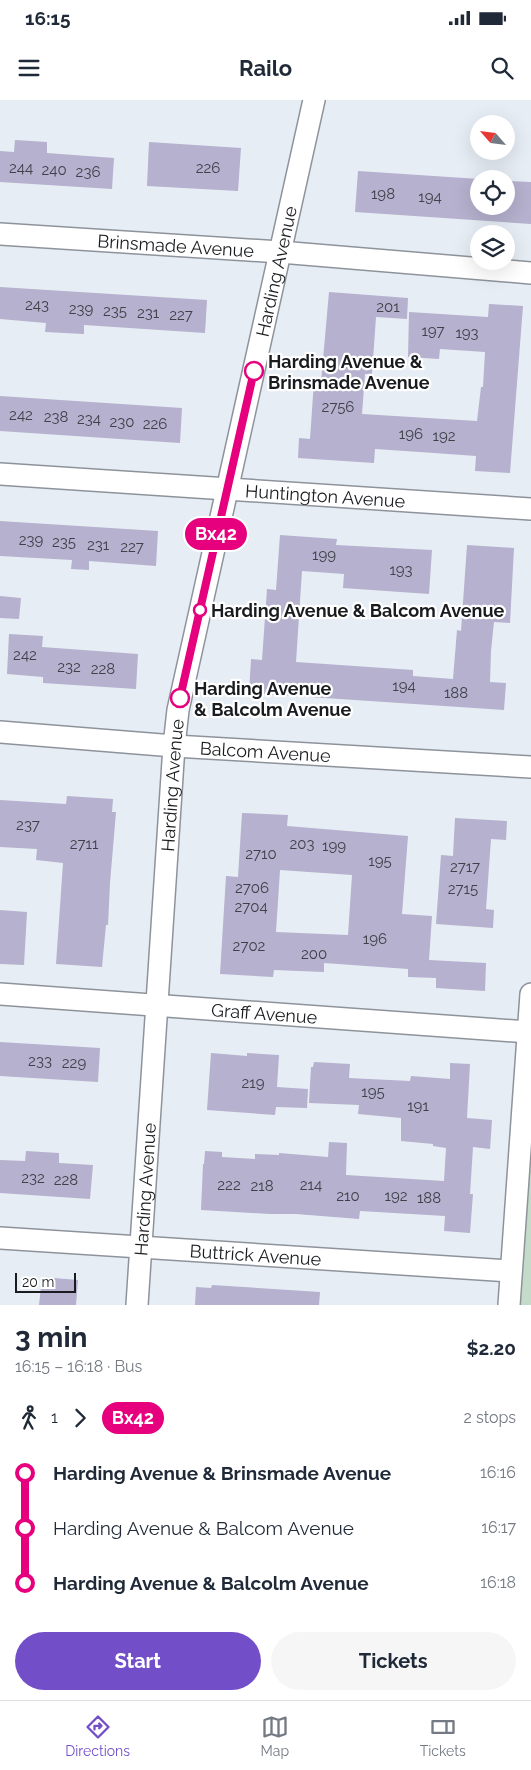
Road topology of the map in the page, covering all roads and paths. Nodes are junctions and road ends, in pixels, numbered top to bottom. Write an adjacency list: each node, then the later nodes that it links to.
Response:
1 (314, 100): 3 (street, Harding Avenue)
2 (0, 234): 3 (street, Brinsmade Avenue)
3 (280, 252): 4 (street, Brinsmade Avenue); 6 (street, Harding Avenue)
4 (531, 273)
5 (0, 474): 6 (street, Huntington Avenue)
6 (226, 489): 7 (street, Huntington Avenue); 9 (street, Harding Avenue)
7 (531, 509)
8 (0, 732): 9 (street, Balcom Avenue)
9 (174, 746): 10 (street, Balcom Avenue); 13 (street, Harding Avenue)
10 (531, 767)
11 (0, 994): 13 (street, Graff Avenue)
12 (531, 994): 14 (street)
13 (156, 1006): 14 (street, Graff Avenue); 16 (street, Harding Avenue)
14 (528, 1032): 17 (street)
15 (0, 1238): 16 (street, Buttrick Avenue)
16 (141, 1247): 17 (street, Buttrick Avenue); 18 (street, Harding Avenue)
17 (511, 1271): 19 (street)
18 (137, 1305)
19 (509, 1305)

